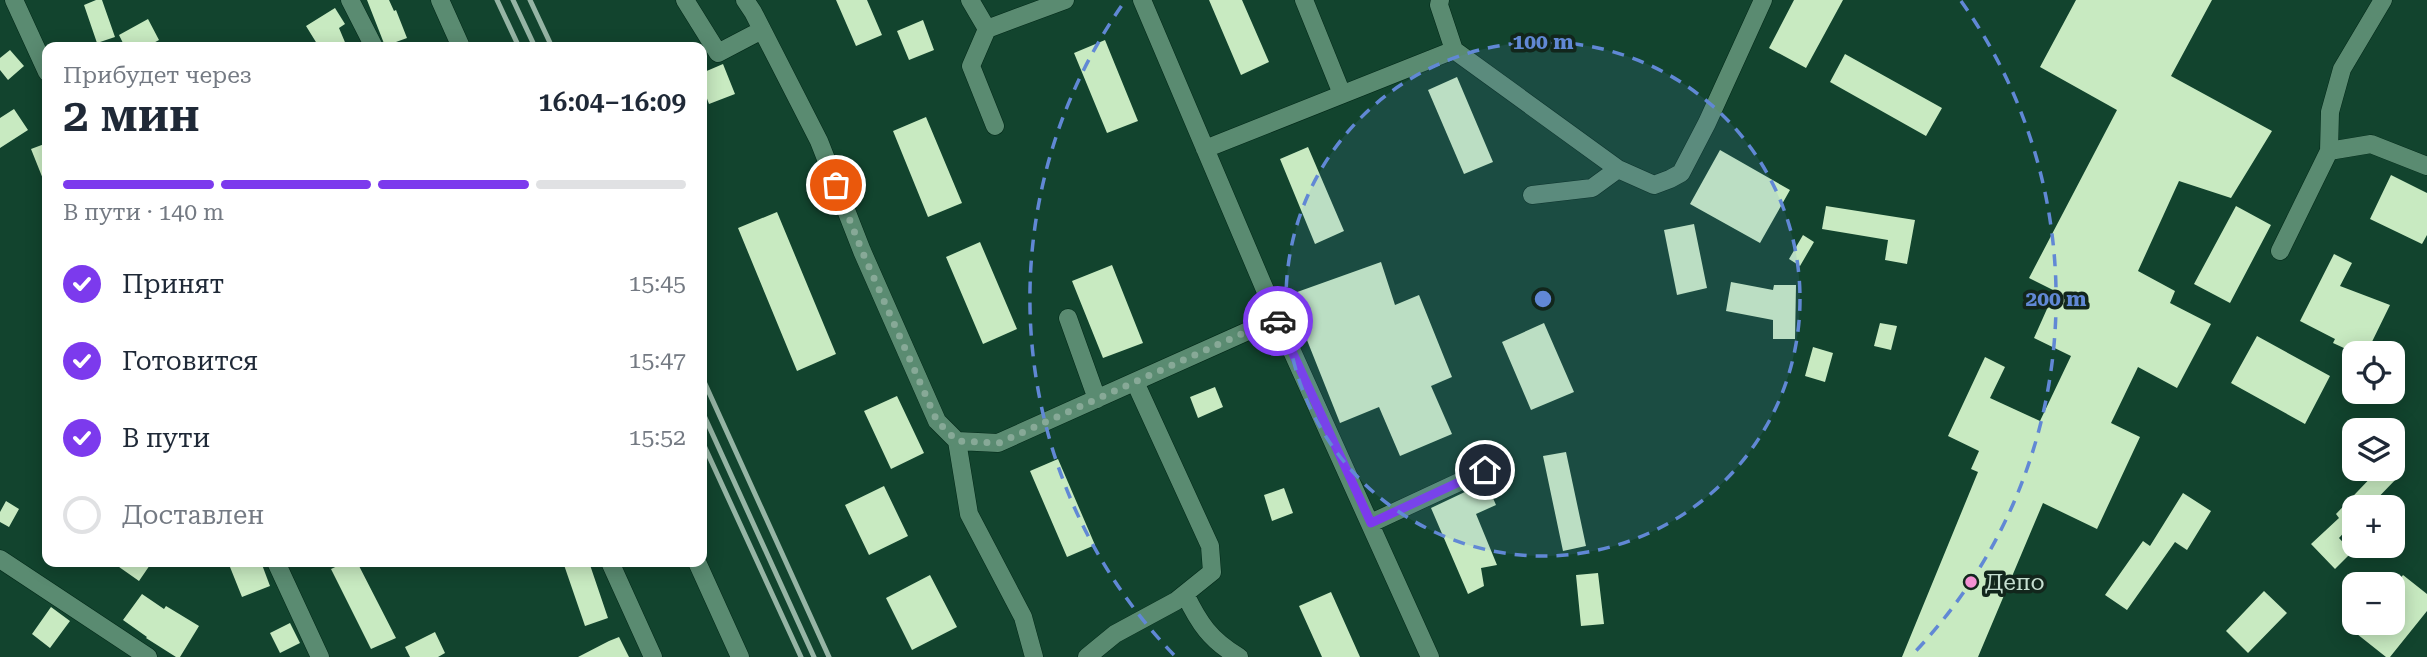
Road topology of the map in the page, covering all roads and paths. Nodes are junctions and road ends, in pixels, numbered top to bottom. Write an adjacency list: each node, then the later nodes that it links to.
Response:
1 (14, 0): 18 (street)
2 (350, 0): 15 (street)
3 (440, 0): 16 (street)
4 (685, 0): 14 (street)
5 (745, 0): 14 (street)
6 (970, 0): 13 (street)
7 (1065, 0): 13 (street)
8 (1142, 0): 21 (street)
9 (1304, 0): 19 (street)
10 (1440, 0): 17 (street)
11 (1763, 0): 24 (street)
12 (2383, 0): 22 (street)
13 (986, 29): 20 (street)
14 (762, 30): 31 (street)
15 (371, 42)
16 (459, 42)
17 (1454, 50): 19 (street); 24 (street)
18 (42, 61)
19 (1342, 94): 21 (street)
20 (995, 126)
21 (1205, 149): 28 (street)
22 (2329, 151): 23 (street); 26 (street)
23 (2427, 166)
24 (1619, 169): 25 (street)
25 (1532, 195)
26 (2280, 251)
27 (1068, 318): 30 (street)
28 (1277, 318): 29 (street); 33 (street)
29 (1135, 382): 30 (street); 38 (street)
30 (1097, 399): 31 (street)
31 (957, 441): 43 (street)
32 (1485, 470): 33 (street)
33 (1371, 523): 46 (street)
34 (0, 559): 39 (street)
35 (278, 567): 40 (street)
36 (612, 567): 41 (street)
37 (699, 567): 42 (street)
38 (1185, 594): 44 (street); 45 (street)
39 (148, 657)
40 (320, 657)
41 (653, 657)
42 (740, 657)
43 (1034, 657)
44 (1087, 657)
45 (1239, 657)
46 (1430, 657)

